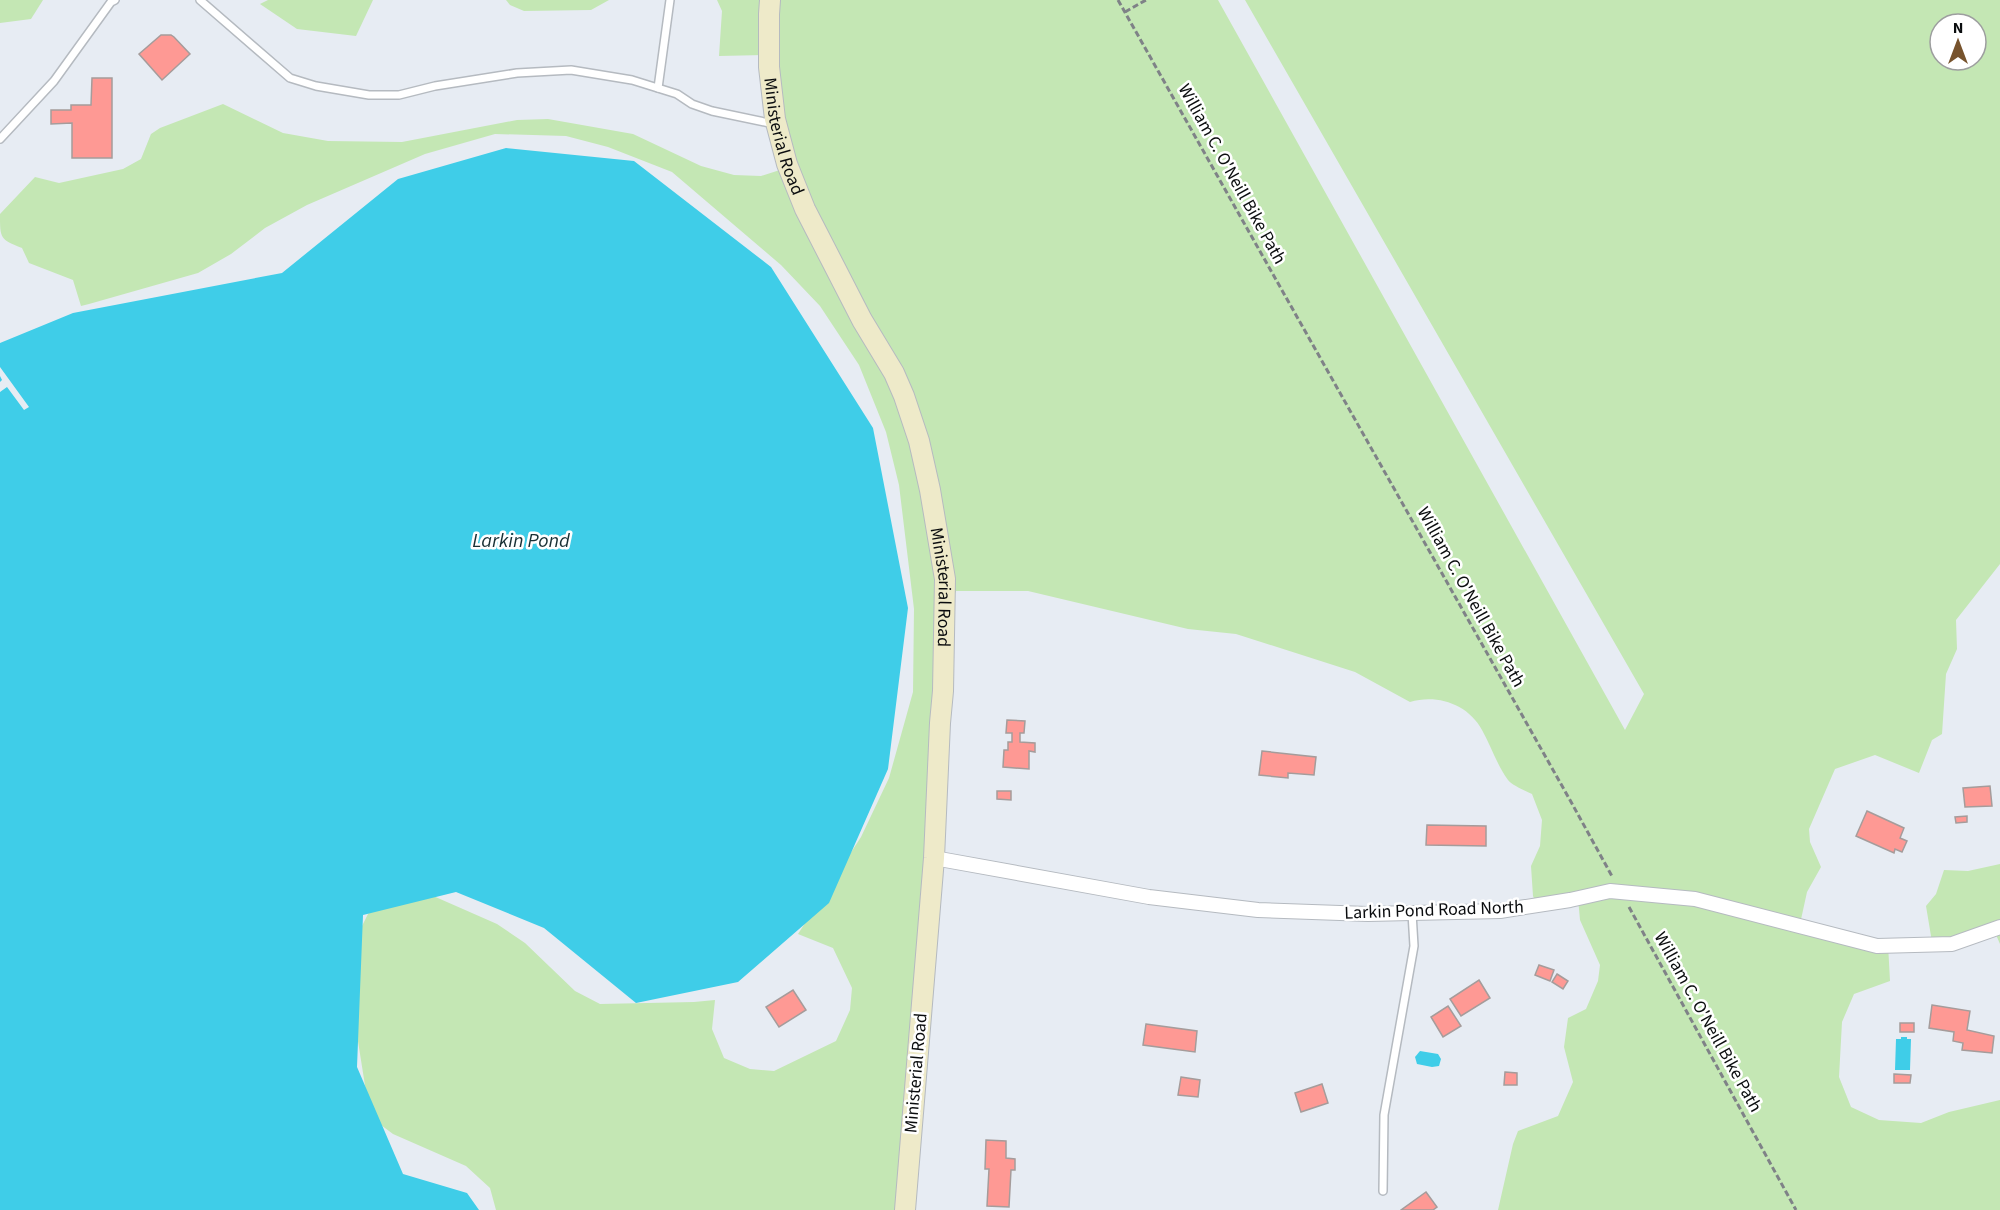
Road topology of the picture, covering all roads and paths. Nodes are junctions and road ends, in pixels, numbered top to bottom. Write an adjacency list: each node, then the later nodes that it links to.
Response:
1 (115, 0): 10 (lane)
2 (200, 0): 8 (lane)
3 (670, 0): 8 (lane)
4 (770, 0): 9 (main road, Ministerial Road)
5 (1118, 0): 7 (path, William C. O'Neill Bike Path)
6 (1146, 0): 7 (path)
7 (1125, 12): 12 (path, William C. O'Neill Bike Path)
8 (658, 88): 9 (lane)
9 (777, 125): 11 (main road, Ministerial Road)
10 (0, 140)
11 (934, 858): 13 (street, Larkin Pond Road North); 16 (main road, Ministerial Road)
12 (1620, 891): 13 (street, Larkin Pond Road North); 14 (street, Larkin Pond Road North); 17 (path, William C. O'Neill Bike Path)
13 (1412, 913): 15 (lane)
14 (2000, 927)
15 (1383, 1191)
16 (905, 1210)
17 (1797, 1210)

